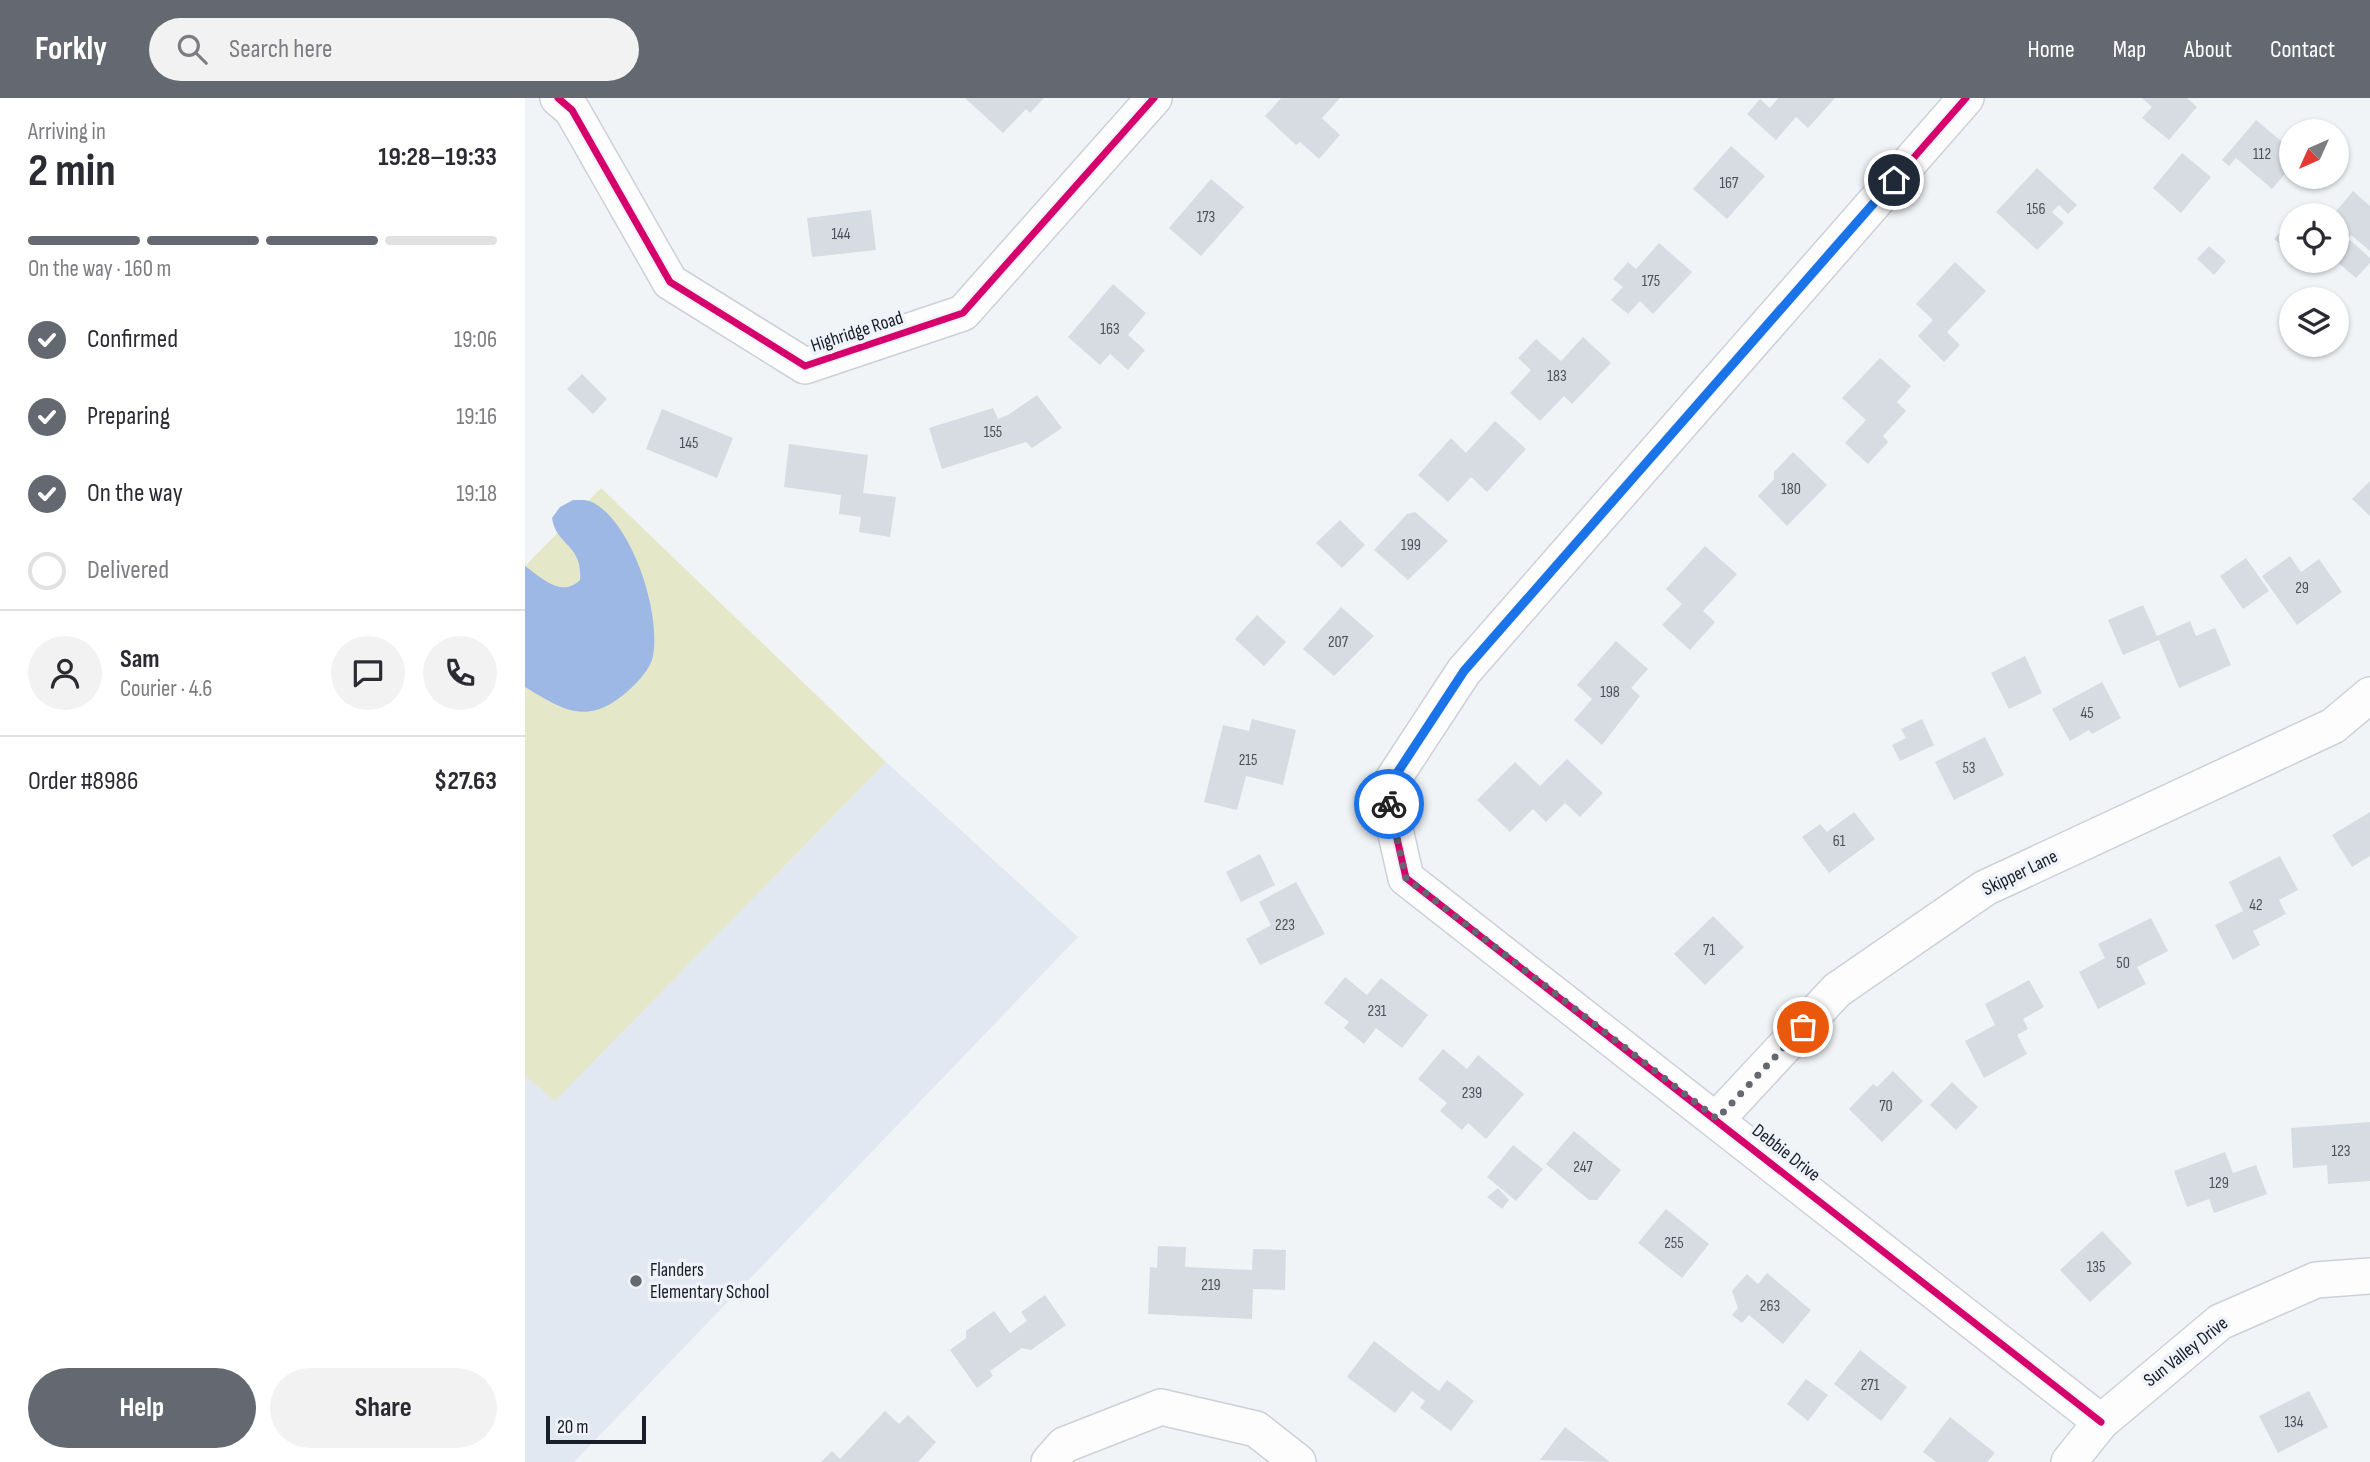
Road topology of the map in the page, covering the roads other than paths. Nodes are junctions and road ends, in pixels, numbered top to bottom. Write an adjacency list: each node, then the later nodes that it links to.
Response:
1 (558, 98): 2 (street, Highridge Road)
2 (1154, 98)
3 (1966, 98): 5 (street, Debbie Drive)
4 (2370, 695): 5 (street, Skipper Lane)
5 (1717, 1119): 7 (street, Debbie Drive)
6 (2370, 1276): 7 (street, Sun Valley Drive)
7 (2101, 1422): 10 (street, Sun Valley Drive)
8 (1049, 1462): 9 (street)
9 (1298, 1462)
10 (2069, 1462)

